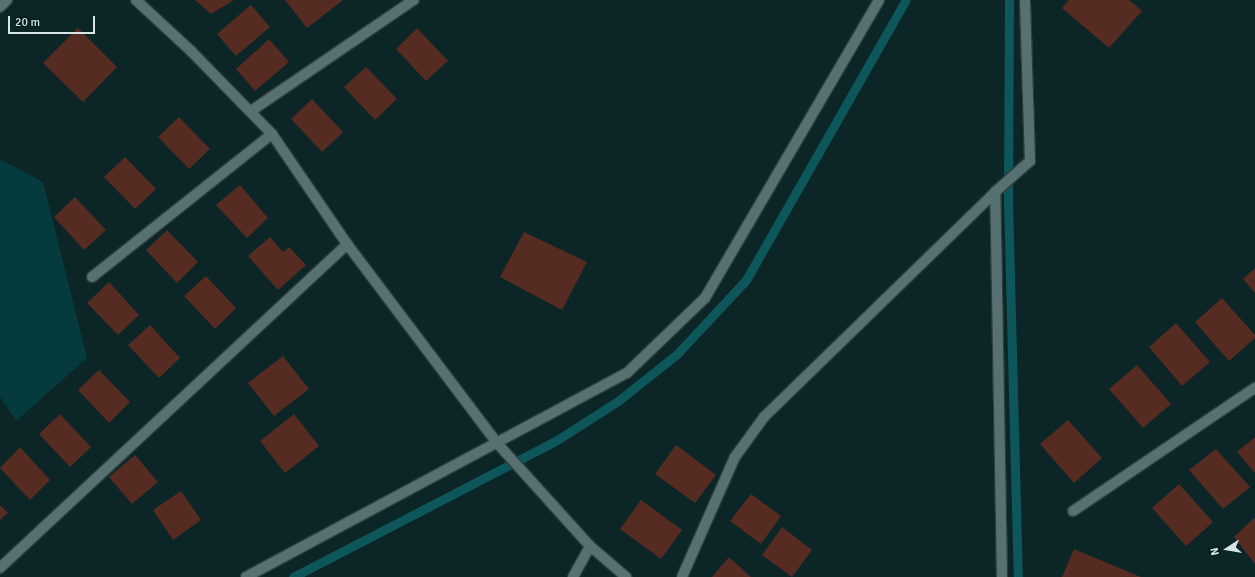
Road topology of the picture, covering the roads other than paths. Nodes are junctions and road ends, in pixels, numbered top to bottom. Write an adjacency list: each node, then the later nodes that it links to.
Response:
1 (7, 0): 6 (street)
2 (136, 0): 7 (street)
3 (414, 0): 7 (street)
4 (879, 0): 14 (street)
5 (1025, 0): 9 (street)
6 (0, 7)
7 (251, 111): 8 (street)
8 (272, 134): 10 (street); 11 (street)
9 (998, 189): 21 (street); 22 (street)
10 (347, 244): 14 (street); 17 (street)
11 (92, 277)
12 (1252, 390): 13 (street); 15 (street)
13 (1255, 400)
14 (498, 444): 16 (street); 18 (street)
15 (1073, 511)
16 (590, 546): 19 (street); 20 (street)
17 (0, 568)
18 (246, 577)
19 (573, 577)
20 (626, 577)
21 (682, 577)
22 (1002, 577)

